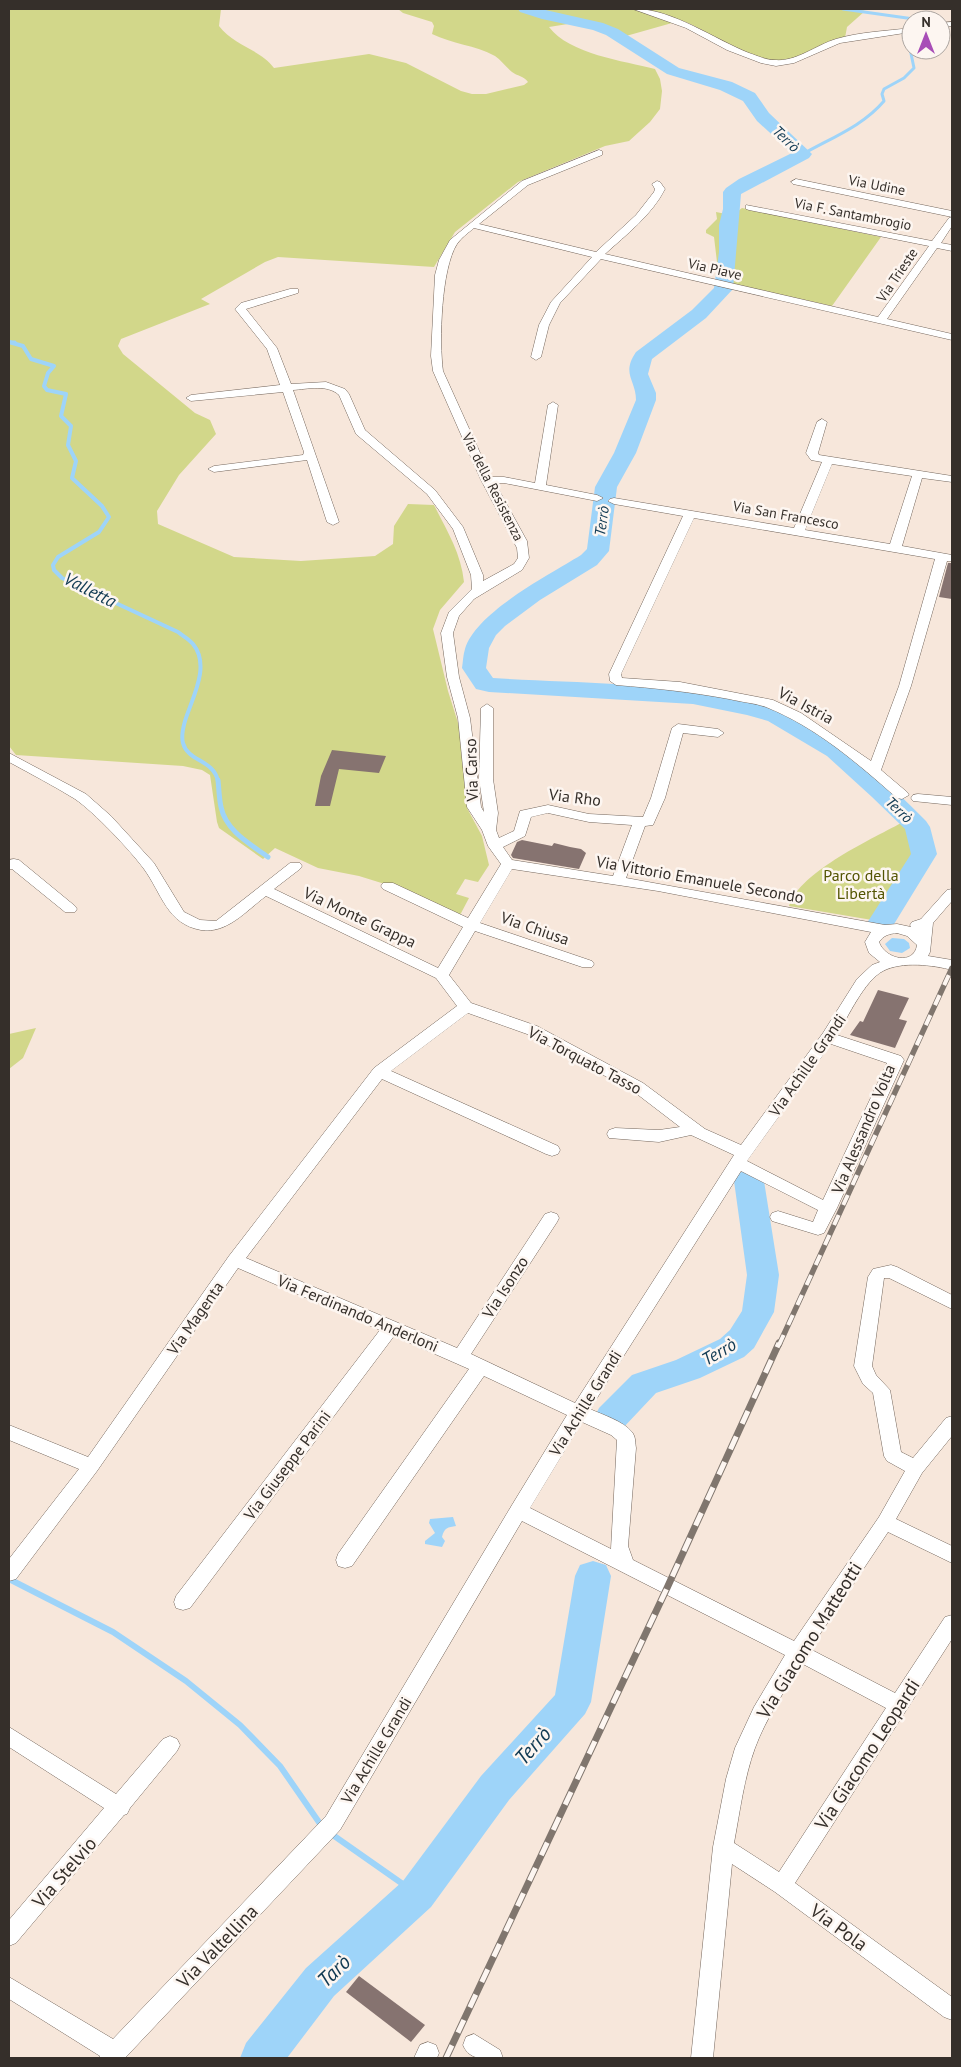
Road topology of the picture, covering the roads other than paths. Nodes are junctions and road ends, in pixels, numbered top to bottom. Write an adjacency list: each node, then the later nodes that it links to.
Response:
1 (637, 9): 2 (street)
2 (901, 31)
3 (599, 153): 9 (street, Via della Resistenza)
4 (796, 182): 7 (street, Via Udine)
5 (657, 184): 12 (street)
6 (749, 207): 10 (street, Via F. Santambrogio)
7 (952, 214)
8 (952, 220): 10 (street, Via Trieste)
9 (472, 225): 12 (street, Via Piave); 25 (street, Via della Resistenza)
10 (934, 244): 11 (street, Via F. Santambrogio); 14 (street, Via Trieste)
11 (952, 248)
12 (599, 255): 14 (street, Via Piave); 16 (street)
13 (294, 291): 17 (street)
14 (882, 321): 15 (street, Via Piave)
15 (952, 336)
16 (536, 357)
17 (286, 388): 18 (street); 21 (street); 35 (street)
18 (191, 398)
19 (554, 405): 27 (street)
20 (822, 422): 22 (street)
21 (310, 452): 23 (street); 31 (street)
22 (828, 461): 24 (street); 32 (street)
23 (214, 468)
24 (918, 474): 26 (street); 33 (street)
25 (487, 480): 27 (street); 35 (street, Via della Resistenza)
26 (952, 480)
27 (540, 486): 28 (street)
28 (597, 498)
29 (614, 501): 30 (street, Via San Francesco)
30 (690, 514): 32 (street, Via San Francesco); 39 (street, Via Istria)
31 (334, 522)
32 (798, 532): 33 (street, Via San Francesco)
33 (895, 548): 34 (street, Via San Francesco)
34 (947, 557): 39 (street)
35 (478, 589): 44 (street, Via della Resistenza)
36 (487, 708): 44 (street, Via Carso)
37 (718, 733): 43 (street)
38 (9, 757): 51 (street)
39 (874, 770): 40 (street, Via Istria)
40 (902, 795)
41 (918, 798): 42 (street)
42 (952, 801)
43 (640, 821): 45 (street, Via Rho); 49 (street)
44 (489, 830): 45 (street, Via della Resistenza)
45 (495, 846): 46 (street, Via della Resistenza)
46 (508, 864): 49 (street, Via Vittorio Emanuele Secondo); 55 (street)
47 (9, 865): 53 (street)
48 (295, 866): 51 (street)
49 (618, 880): 57 (street, Via Vittorio Emanuele Secondo)
50 (388, 886): 55 (street, Via Chiusa)
51 (264, 890): 64 (street, Via Monte Grappa)
52 (952, 893): 54 (street)
53 (70, 909)
54 (926, 922): 56 (street); 58 (street)
55 (471, 925): 62 (street, Via Chiusa); 64 (street)
56 (901, 929): 57 (street); 58 (street)
57 (885, 930): 59 (street)
58 (923, 945): 60 (street); 63 (street)
59 (874, 950): 61 (street); 65 (street, Via Achille Grandi)
60 (913, 960): 61 (street); 63 (street)
61 (897, 962): 65 (street, Via Achille Grandi)
62 (587, 964)
63 (949, 964)
64 (441, 974): 66 (street)
65 (862, 982): 67 (street, Via Achille Grandi)
66 (466, 1007): 68 (street, Via Magenta); 69 (street, Via Torquato Tasso)
67 (828, 1037): 72 (street, Via Achille Grandi); 73 (street, Via Alessandro Volta)
68 (379, 1072): 71 (street); 76 (street, Via Magenta)
69 (696, 1129): 70 (street); 72 (street, Via Torquato Tasso)
70 (615, 1134)
71 (552, 1150)
72 (741, 1158): 73 (street, Via Alessandro Volta); 81 (street, Via Achille Grandi)
73 (829, 1208): 74 (street, Via Alessandro Volta)
74 (778, 1217)
75 (551, 1218): 79 (street, Via Isonzo)
76 (236, 1260): 78 (street, Via Ferdinando Anderloni); 84 (street, Via Magenta)
77 (952, 1303): 85 (street)
78 (391, 1327): 79 (street, Via Ferdinando Anderloni); 92 (street, Via Giuseppe Parini)
79 (460, 1357): 80 (street, Via Ferdinando Anderloni)
80 (481, 1366): 81 (street, Via Ferdinando Anderloni); 89 (street)
81 (578, 1413): 86 (street, Via Achille Grandi); 90 (street, Via Ferdinando Anderloni)
82 (952, 1423): 85 (street, Via Giacomo Matteotti)
83 (9, 1432): 84 (street)
84 (91, 1466): 91 (street, Via Magenta)
85 (916, 1468): 87 (street, Via Giacomo Matteotti)
86 (518, 1510): 90 (street); 99 (street, Via Achille Grandi)
87 (885, 1522): 88 (street); 94 (street, Via Giacomo Matteotti)
88 (952, 1555)
89 (345, 1560)
90 (626, 1566): 94 (street)
91 (12, 1569)
92 (183, 1602)
93 (952, 1623): 95 (street, Via Giacomo Leopardi)
94 (798, 1651): 95 (street); 100 (street, Via Giacomo Matteotti)
95 (899, 1705): 101 (street, Via Giacomo Leopardi)
96 (9, 1736): 98 (street)
97 (170, 1745): 98 (street, Via Stelvio)
98 (120, 1807): 102 (street, Via Stelvio)
99 (328, 1829): 106 (street, Via Valtellina)
100 (723, 1847): 101 (street, Via Pola); 108 (street, Via Giacomo Matteotti)
101 (782, 1885): 104 (street, Via Pola)
102 (9, 1936)
103 (9, 1987): 106 (street)
104 (952, 2010)
105 (474, 2045): 107 (street)
106 (113, 2055)
107 (492, 2058)
108 (702, 2058)

